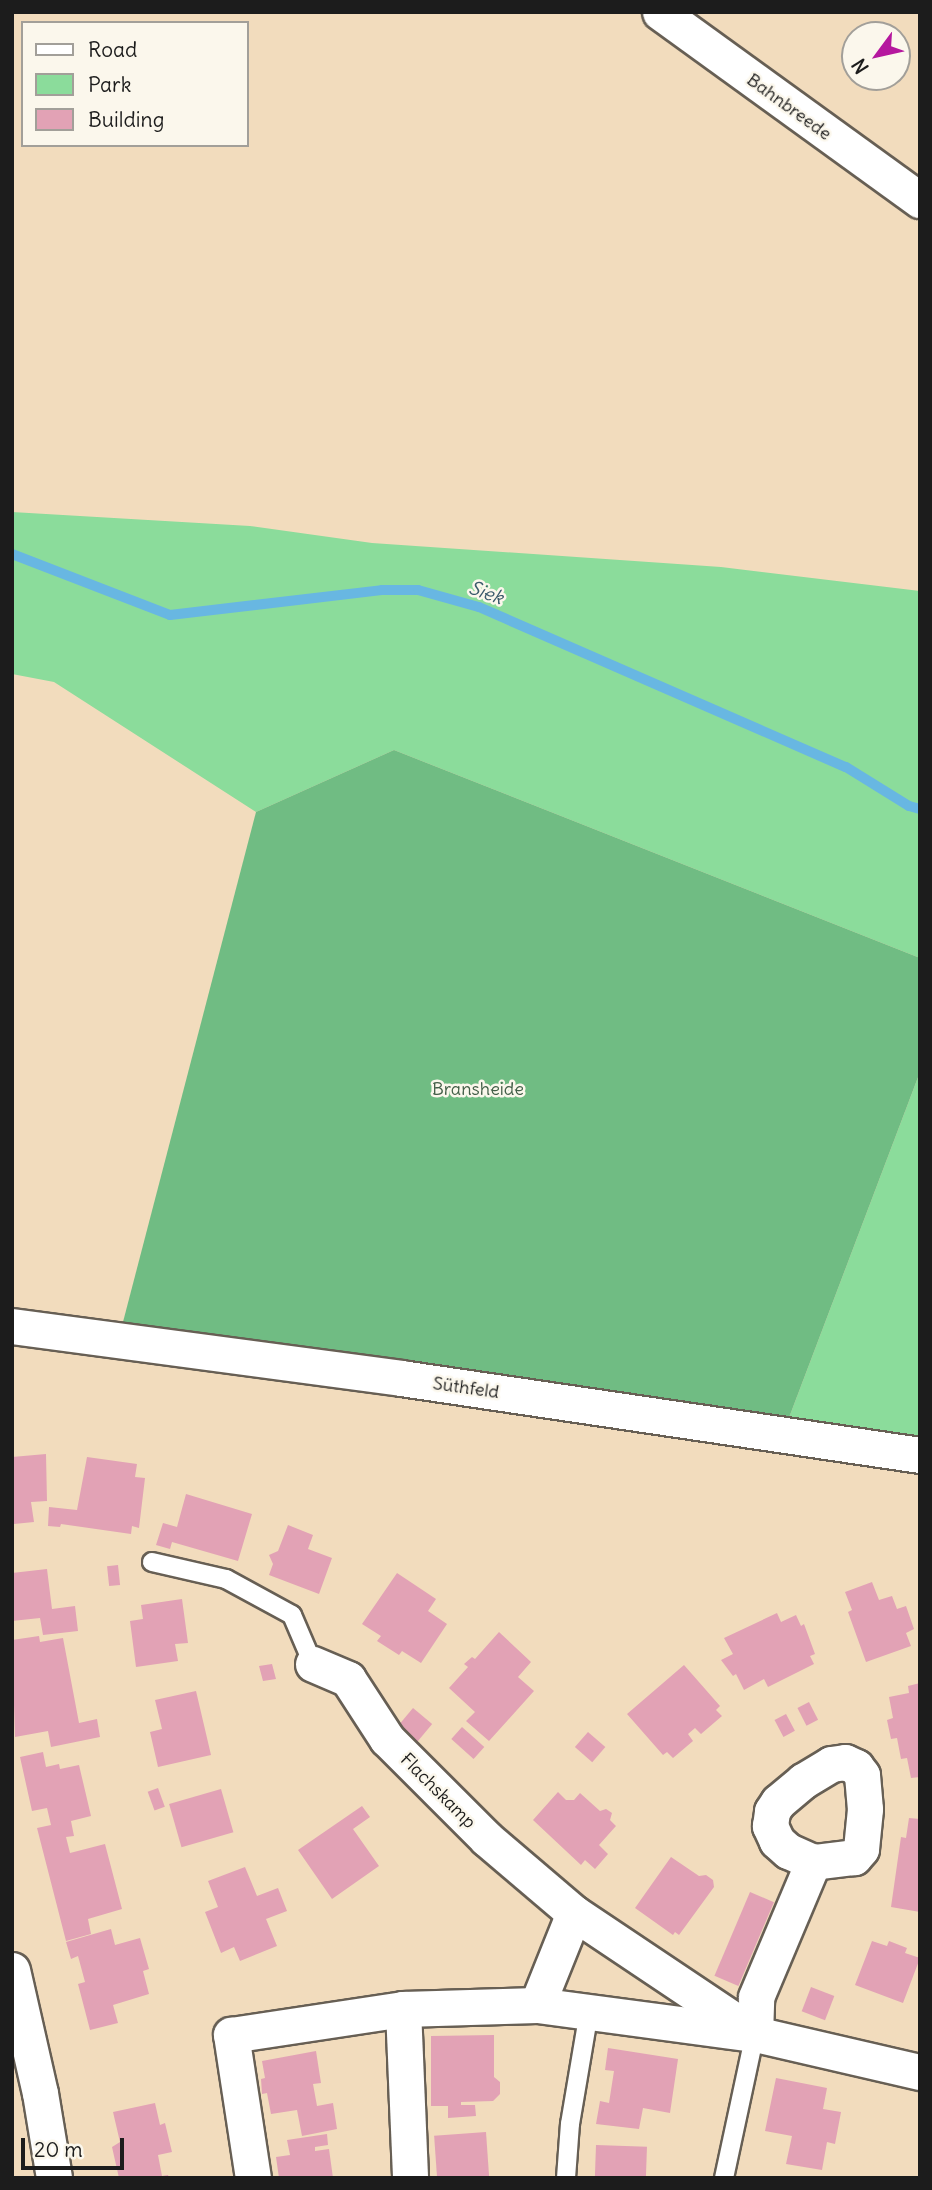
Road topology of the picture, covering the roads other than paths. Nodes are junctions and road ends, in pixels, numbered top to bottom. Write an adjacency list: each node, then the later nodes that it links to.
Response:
1 (660, 12): 2 (street, Bahnbreede)
2 (920, 200)
3 (12, 1326): 4 (street, Süthfeld)
4 (920, 1455)
5 (152, 1562): 6 (lane)
6 (313, 1664): 8 (street, Flachskamp)
7 (813, 1862): 13 (street)
8 (574, 1913): 10 (street); 13 (street, Flachskamp)
9 (12, 1970): 15 (street)
10 (537, 2005): 11 (street, Flachskamp); 12 (street, Flachskamp)
11 (403, 2009): 16 (street, Flachskamp); 17 (street)
12 (589, 2012): 13 (street, Flachskamp); 18 (lane)
13 (755, 2034): 14 (street, Flachskamp); 19 (lane)
14 (920, 2072)
15 (54, 2178)
16 (253, 2178)
17 (411, 2178)
18 (566, 2178)
19 (724, 2178)

